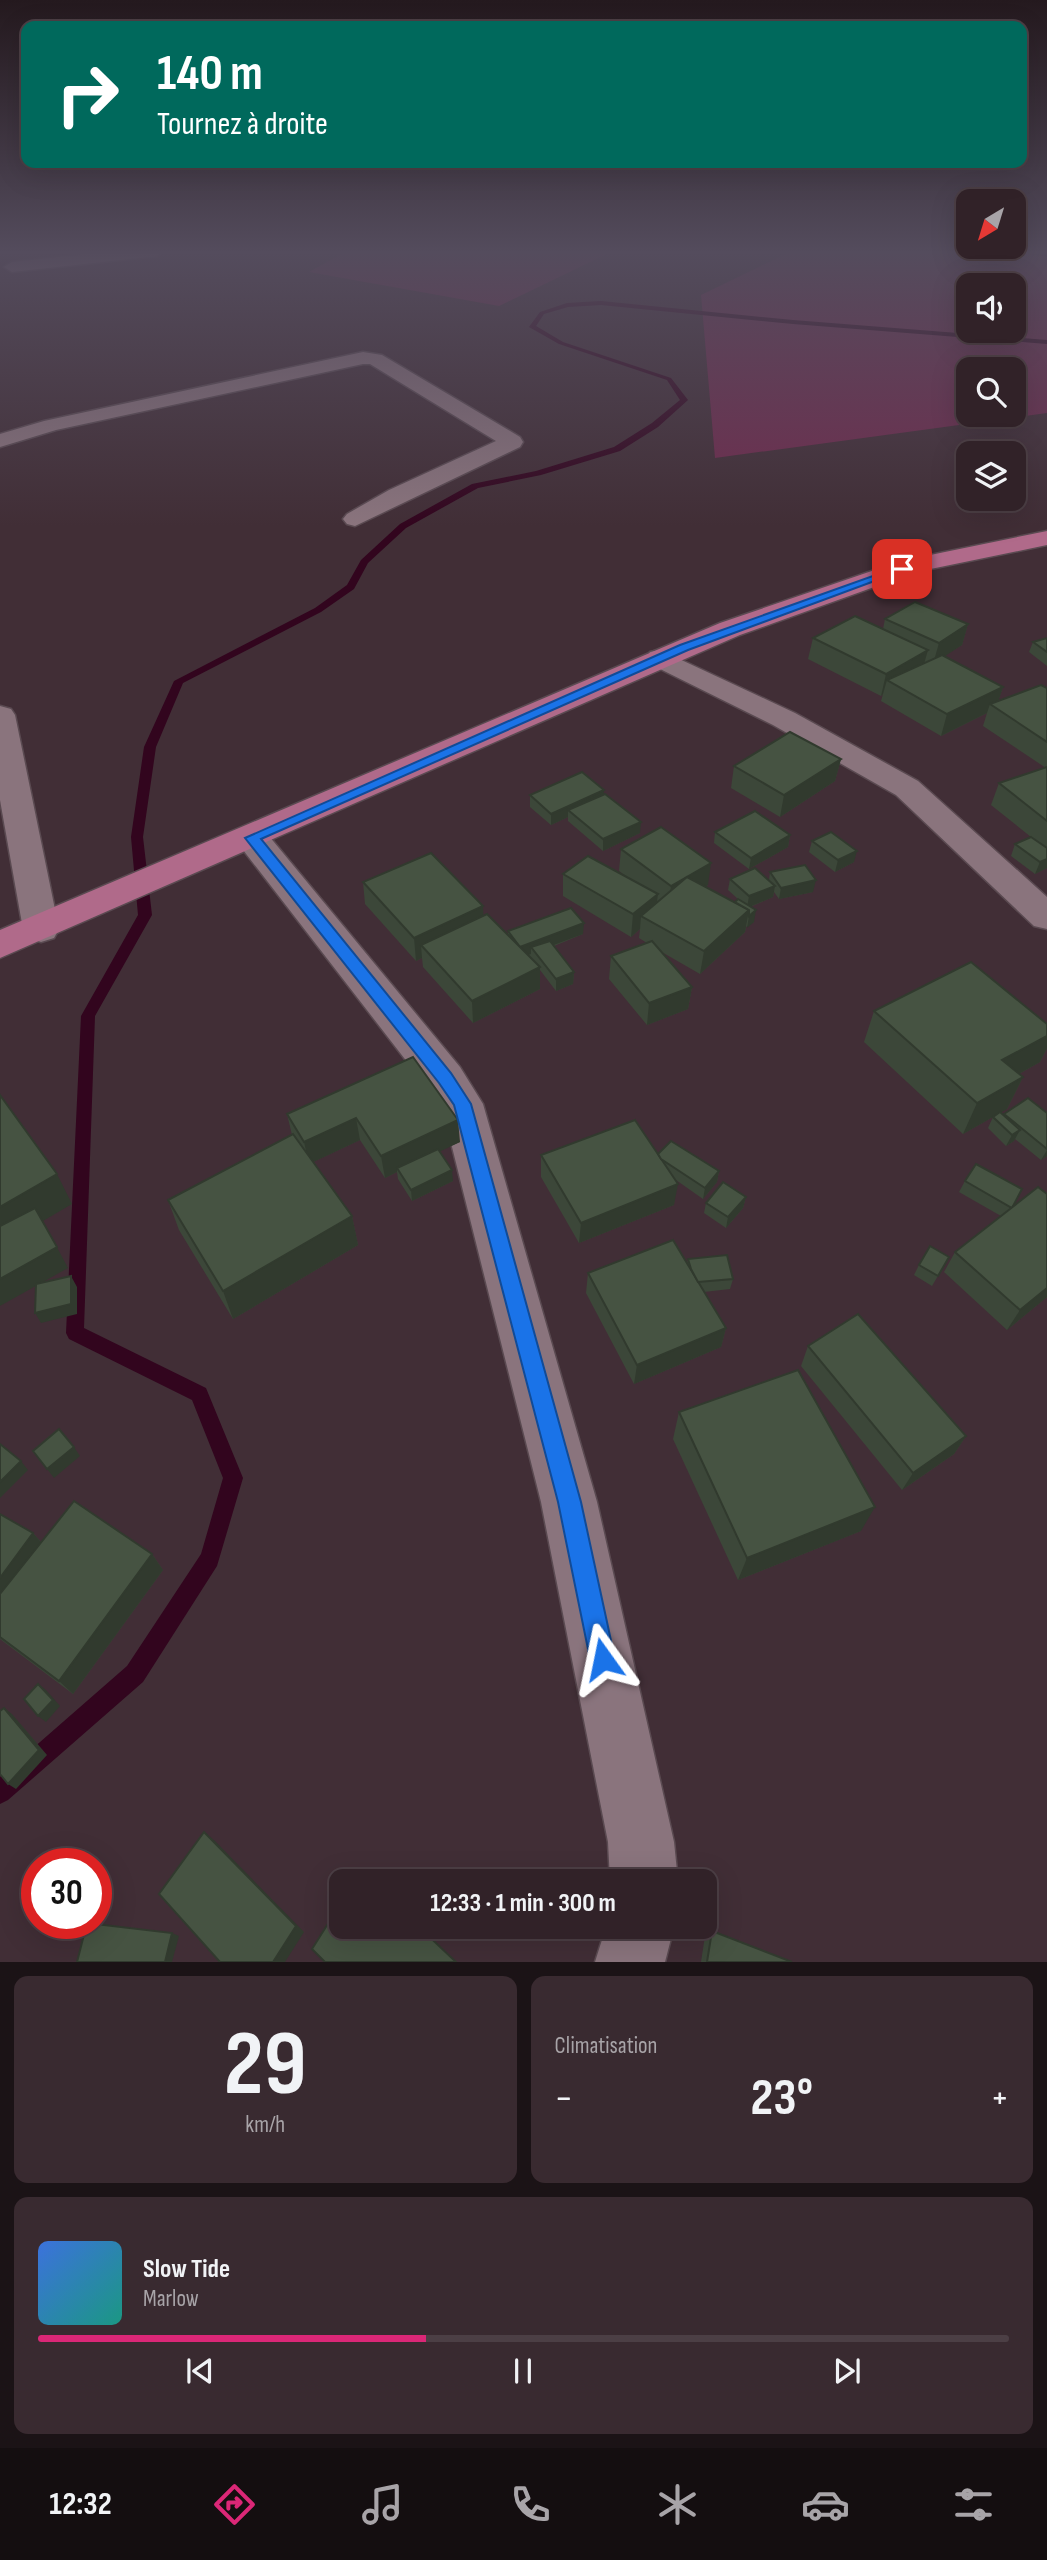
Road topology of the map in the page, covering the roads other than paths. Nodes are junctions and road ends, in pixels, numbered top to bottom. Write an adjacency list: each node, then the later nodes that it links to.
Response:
1 (0, 441): 2 (street)
2 (355, 519)
3 (1047, 538): 4 (highway)
4 (660, 659): 6 (highway); 7 (street)
5 (0, 715): 8 (street)
6 (252, 838): 8 (highway); 10 (street)
7 (1047, 917)
8 (41, 929): 9 (highway)
9 (0, 945)
10 (643, 1869)
11 (637, 1939): 12 (street)
12 (630, 1962)

